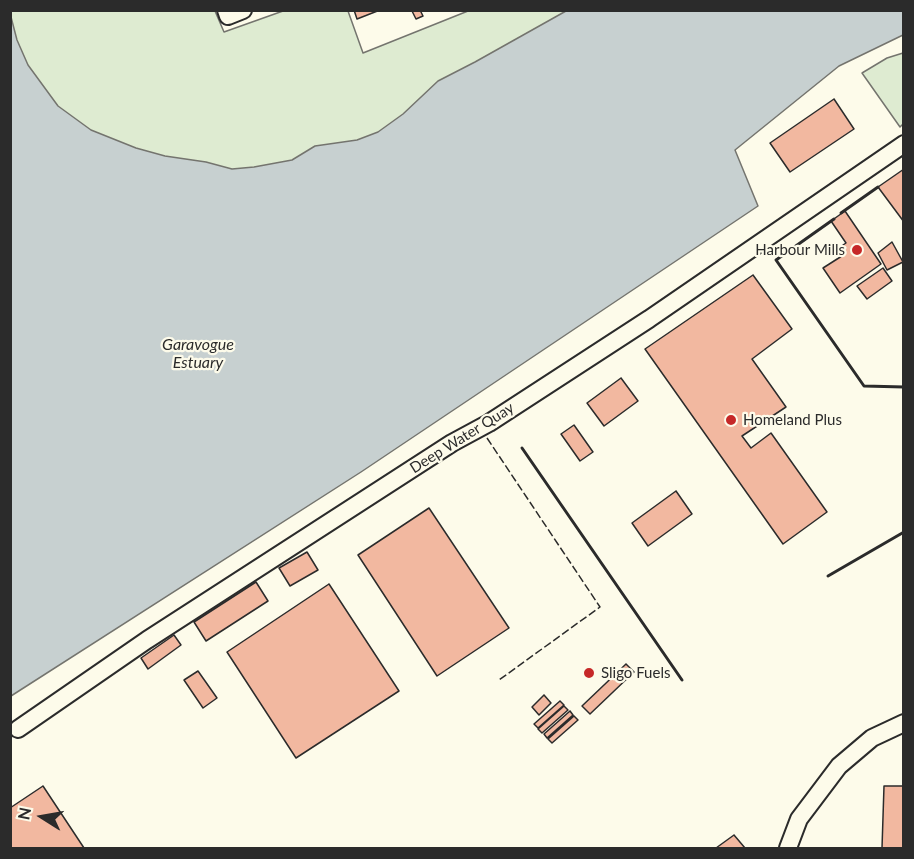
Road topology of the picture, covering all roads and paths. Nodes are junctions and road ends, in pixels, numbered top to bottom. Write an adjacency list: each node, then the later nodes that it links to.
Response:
1 (226, 10): 2 (street)
2 (243, 10)
3 (903, 144): 5 (street, Deep Water Quay)
4 (903, 723): 6 (street)
5 (18, 729)
6 (788, 849)

